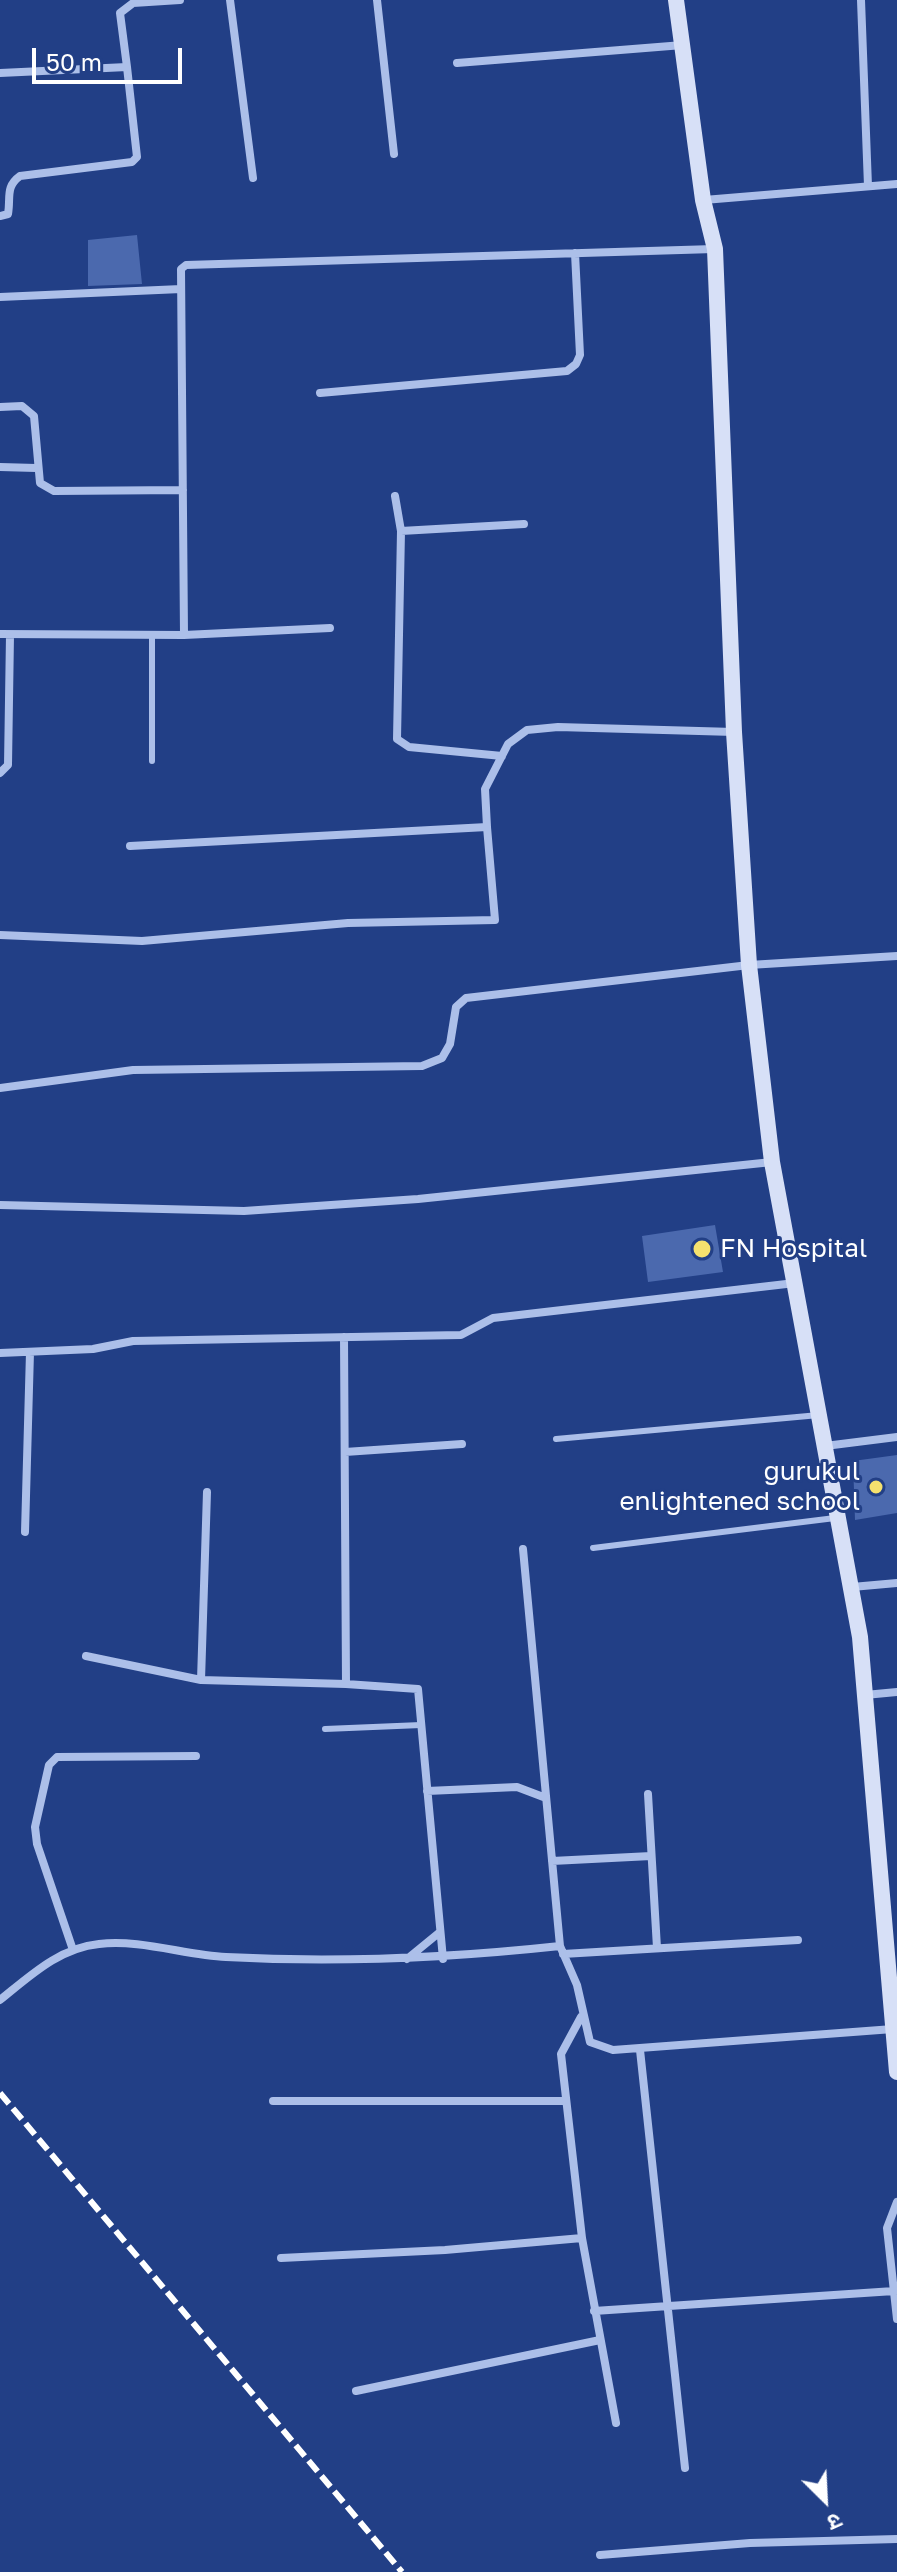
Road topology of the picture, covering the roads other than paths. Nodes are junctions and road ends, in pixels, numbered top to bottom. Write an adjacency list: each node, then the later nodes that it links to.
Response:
1 (180, 0): 6 (street)
2 (230, 0): 12 (street)
3 (377, 0): 11 (street)
4 (676, 0): 7 (street)
5 (861, 0): 14 (street)
6 (123, 3): 9 (street)
7 (683, 45): 8 (street); 15 (street)
8 (457, 63)
9 (127, 67): 10 (street); 16 (street)
10 (0, 73)
11 (394, 154)
12 (253, 178)
13 (897, 184): 14 (street)
14 (868, 186): 15 (street)
15 (703, 200): 17 (street)
16 (0, 216)
17 (715, 249): 18 (street); 34 (street)
18 (575, 253): 19 (street); 21 (street)
19 (181, 289): 20 (street); 25 (street)
20 (0, 297)
21 (320, 393)
22 (0, 407): 24 (street)
23 (0, 467): 24 (street)
24 (36, 468): 25 (street)
25 (183, 490): 33 (street)
26 (395, 496): 28 (street)
27 (524, 524): 28 (street)
28 (401, 531): 35 (street)
29 (330, 628): 33 (street)
30 (0, 634): 31 (street)
31 (10, 635): 32 (street); 37 (street)
32 (152, 635): 33 (street); 36 (lane)
33 (184, 635)
34 (734, 732): 35 (street); 42 (street)
35 (502, 756): 38 (street)
36 (152, 761)
37 (0, 773)
38 (487, 827): 39 (street); 40 (street)
39 (130, 846)
40 (0, 935)
41 (897, 956): 42 (street)
42 (749, 965): 43 (street); 44 (street)
43 (0, 1088)
44 (772, 1162): 45 (street); 46 (street)
45 (0, 1205)
46 (795, 1283): 47 (street); 50 (street)
47 (344, 1337): 48 (street); 55 (street)
48 (30, 1352): 49 (street); 58 (street)
49 (0, 1353)
50 (819, 1415): 52 (lane); 54 (street)
51 (897, 1437): 54 (street)
52 (556, 1439)
53 (462, 1444): 55 (street)
54 (825, 1446): 57 (street)
55 (345, 1452): 65 (street)
56 (207, 1492): 64 (street)
57 (839, 1518): 59 (lane); 62 (street)
58 (25, 1532)
59 (593, 1548)
60 (523, 1549): 73 (street)
61 (897, 1583): 62 (street)
62 (852, 1587): 67 (street)
63 (86, 1656): 64 (street)
64 (201, 1680): 65 (street)
65 (346, 1684): 68 (street)
66 (897, 1692): 67 (street)
67 (865, 1695): 84 (street)
68 (421, 1725): 69 (lane); 71 (street)
69 (325, 1729)
70 (196, 1756): 79 (street)
71 (427, 1791): 73 (street); 76 (street)
72 (648, 1794): 74 (street)
73 (546, 1798): 75 (street)
74 (651, 1856): 75 (street); 78 (street)
75 (552, 1861): 80 (street)
76 (440, 1932): 81 (street); 82 (street)
77 (798, 1940): 78 (street)
78 (657, 1948): 80 (street)
79 (73, 1950): 81 (street); 83 (street)
80 (562, 1950): 82 (street); 85 (street)
81 (407, 1959): 82 (street)
82 (443, 1959)
83 (0, 2000)
84 (894, 2006): 86 (street)
85 (581, 2017): 87 (street); 90 (street)
86 (893, 2029): 87 (street); 88 (street)
87 (640, 2050): 95 (street)
88 (897, 2072)
89 (273, 2101): 90 (street)
90 (565, 2101): 92 (street)
91 (897, 2202): 94 (street)
92 (582, 2238): 93 (street); 96 (street)
93 (281, 2258)
94 (894, 2291): 95 (street); 97 (street)
95 (666, 2305): 96 (street); 101 (street)
96 (594, 2311): 98 (street)
97 (897, 2319)
98 (600, 2340): 99 (street); 100 (street)
99 (356, 2391)
100 (616, 2423)
101 (685, 2468)
102 (897, 2539): 103 (street)
103 (600, 2555)

